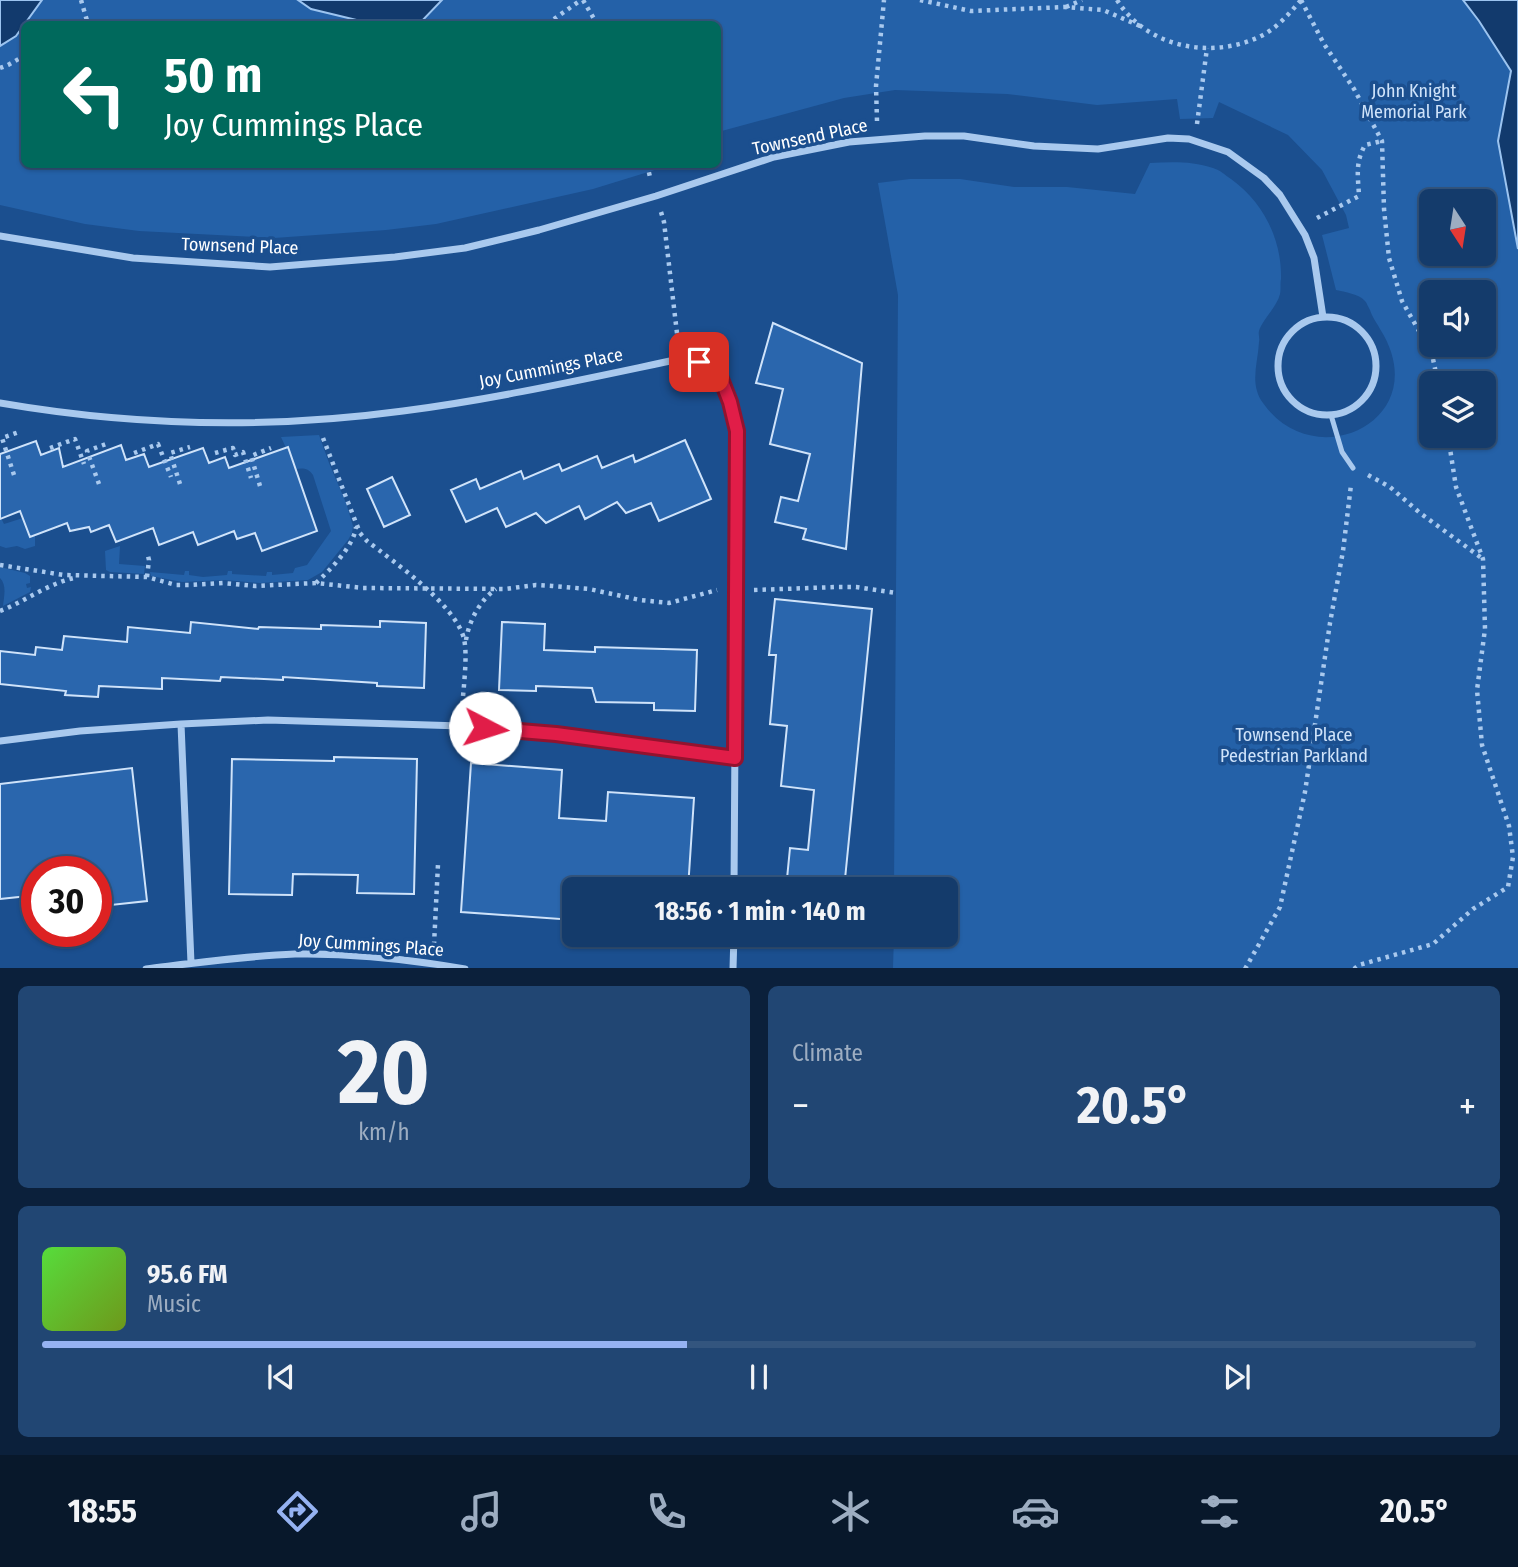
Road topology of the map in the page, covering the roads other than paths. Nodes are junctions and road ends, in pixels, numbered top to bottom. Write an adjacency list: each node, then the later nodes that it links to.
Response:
1 (0, 236): 2 (street, Townsend Place)
2 (1323, 317): 4 (street); 4 (street)
3 (0, 403): 8 (street, Joy Cummings Place)
4 (1331, 415): 5 (lane)
5 (1353, 468)
6 (181, 724): 7 (street); 8 (street); 11 (street)
7 (0, 741)
8 (735, 758): 9 (street)
9 (734, 877)
10 (734, 947): 14 (street)
11 (191, 963): 12 (street, Joy Cummings Place); 13 (street, Joy Cummings Place)
12 (146, 968)
13 (465, 968)
14 (733, 968)

